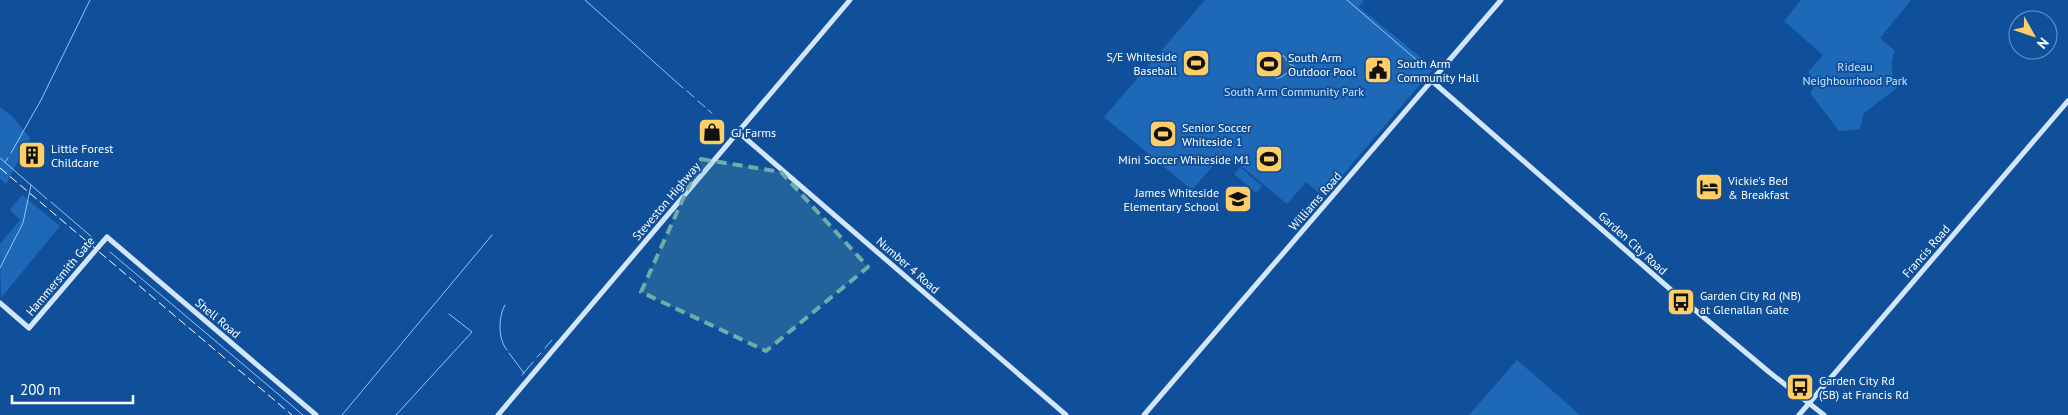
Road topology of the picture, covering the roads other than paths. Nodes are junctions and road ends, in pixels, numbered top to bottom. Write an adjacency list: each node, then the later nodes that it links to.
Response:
1 (850, 0): 5 (street, Steveston Highway)
2 (1500, 0): 3 (street, Williams Road)
3 (1432, 81): 8 (street, Garden City Road); 12 (street, Williams Road)
4 (2068, 101): 8 (street, Francis Road)
5 (737, 131): 10 (street, Steveston Highway); 11 (street, Number 4 Road)
6 (106, 237): 7 (street, Hammersmith Gate); 9 (street, Shell Road)
7 (0, 303)
8 (1809, 403): 13 (street, Francis Road); 14 (street, Garden City Road)
9 (316, 415)
10 (498, 415)
11 (1066, 415)
12 (1144, 415)
13 (1799, 415)
14 (1824, 415)

